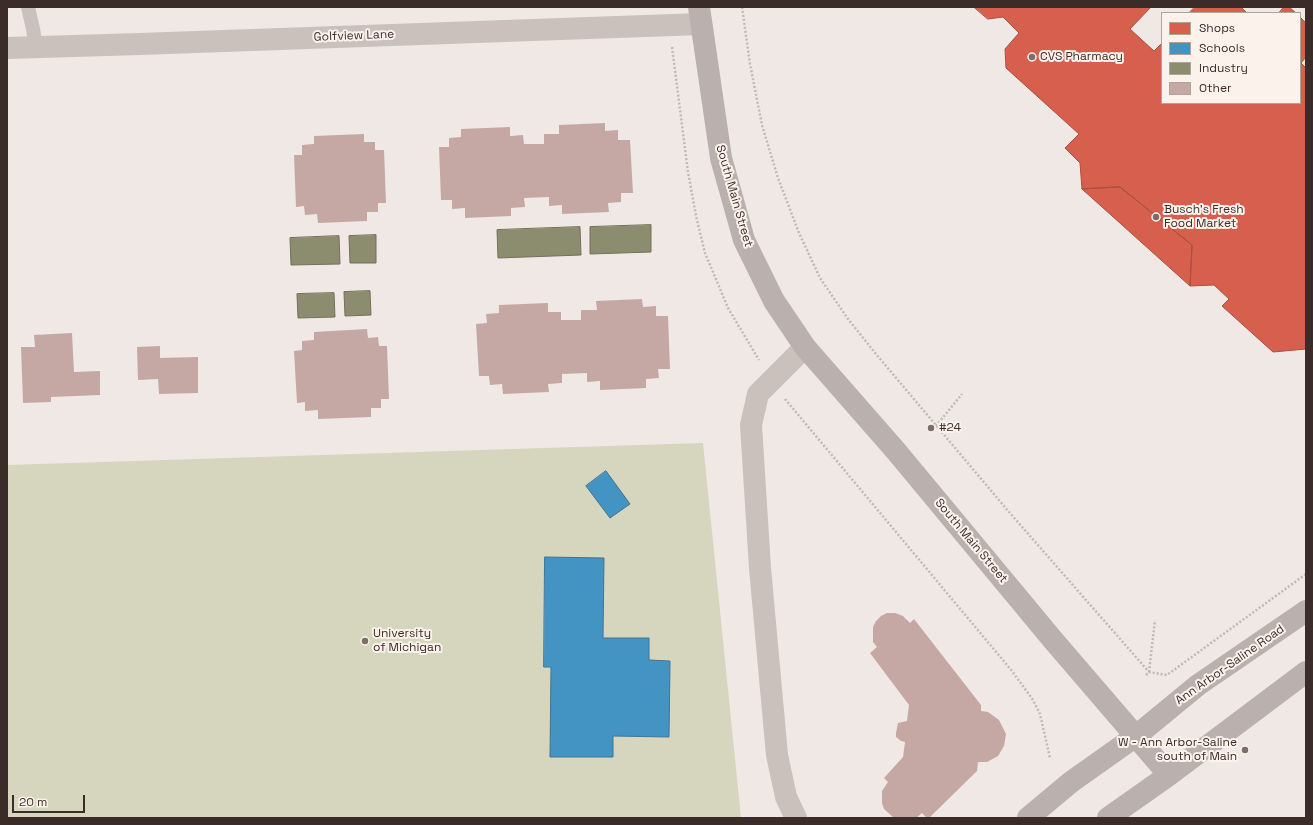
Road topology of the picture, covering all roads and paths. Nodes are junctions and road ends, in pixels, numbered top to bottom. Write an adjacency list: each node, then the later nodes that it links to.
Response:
1 (28, 7): 4 (lane)
2 (742, 7): 8 (path)
3 (700, 15): 4 (street, Golfview Lane); 6 (street, South Main Street)
4 (36, 46): 5 (street, Golfview Lane)
5 (7, 48)
6 (805, 347): 15 (street, South Main Street); 17 (street)
7 (962, 394): 8 (path)
8 (936, 426): 12 (path)
9 (1306, 574): 12 (path)
10 (1306, 612): 15 (street, Ann Arbor-Saline Road)
11 (1155, 620): 12 (path)
12 (1149, 672): 14 (path)
13 (1306, 672): 16 (street)
14 (1146, 675)
15 (1136, 736): 16 (street, South Main Street); 18 (street)
16 (1169, 775): 19 (street)
17 (796, 818)
18 (1028, 818)
19 (1108, 818)

